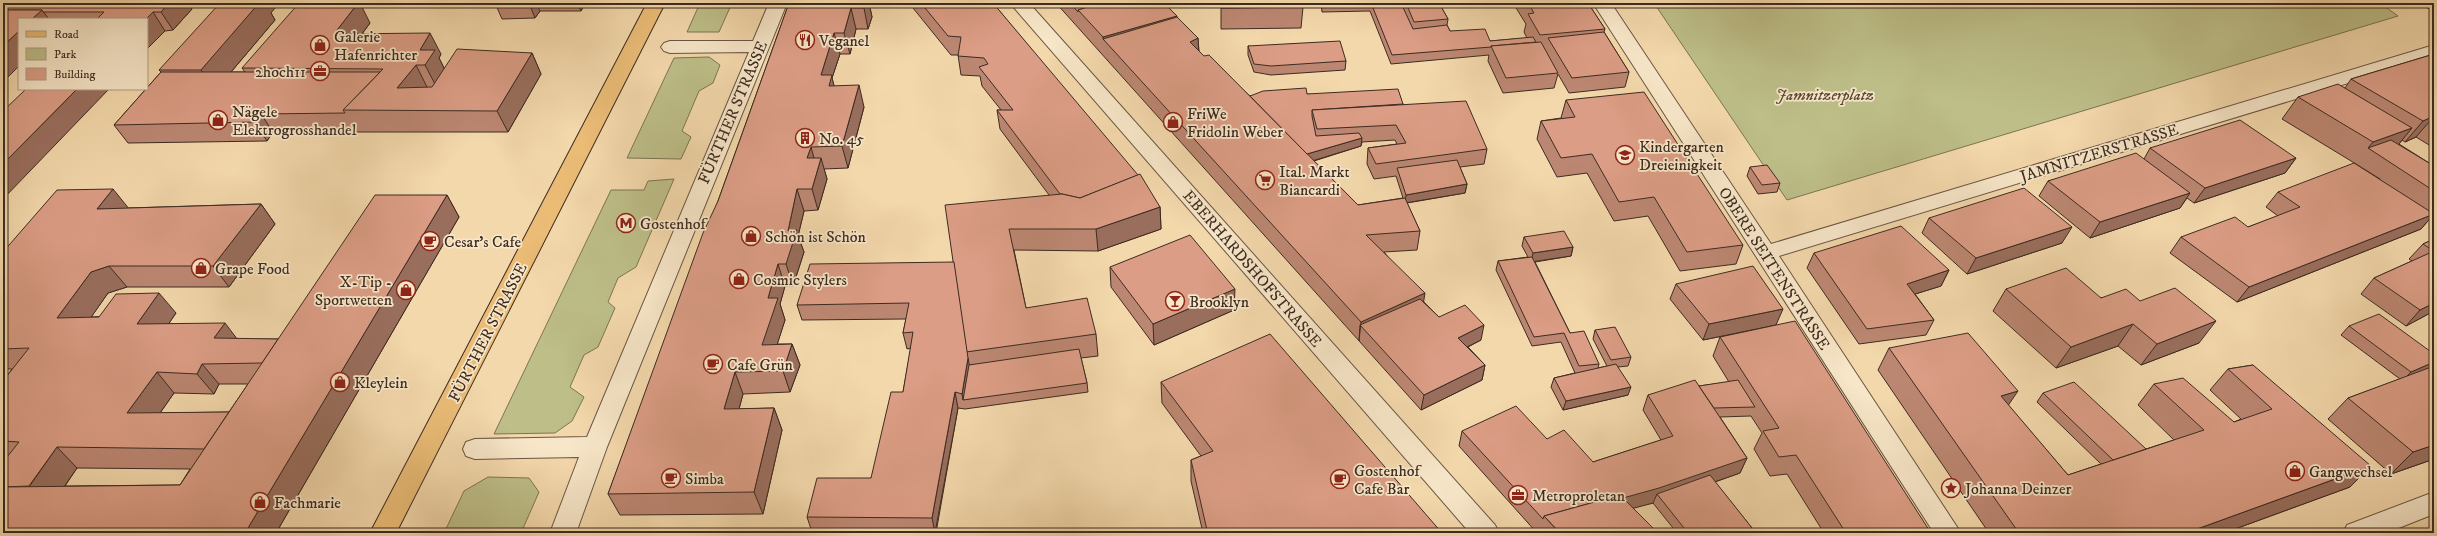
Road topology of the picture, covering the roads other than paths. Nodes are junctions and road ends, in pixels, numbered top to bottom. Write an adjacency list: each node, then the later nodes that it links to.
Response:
1 (656, 3): 13 (main road, FÜRTHER STRASSE)
2 (778, 3): 5 (street, FÜRTHER STRASSE)
3 (1019, 3): 15 (street, EBERHARDSHOFSTRASSE)
4 (1602, 3): 8 (street, OBERE SEITENSTRASSE)
5 (760, 46): 6 (street); 9 (street, FÜRTHER STRASSE)
6 (670, 47)
7 (2434, 51): 8 (street, JAMNITZERSTRASSE)
8 (1765, 252): 16 (street, OBERE SEITENSTRASSE)
9 (595, 448): 10 (street); 14 (street, FÜRTHER STRASSE)
10 (475, 449)
11 (2434, 503): 12 (street)
12 (2367, 531)
13 (384, 533)
14 (563, 533)
15 (1486, 533)
16 (1948, 533)

